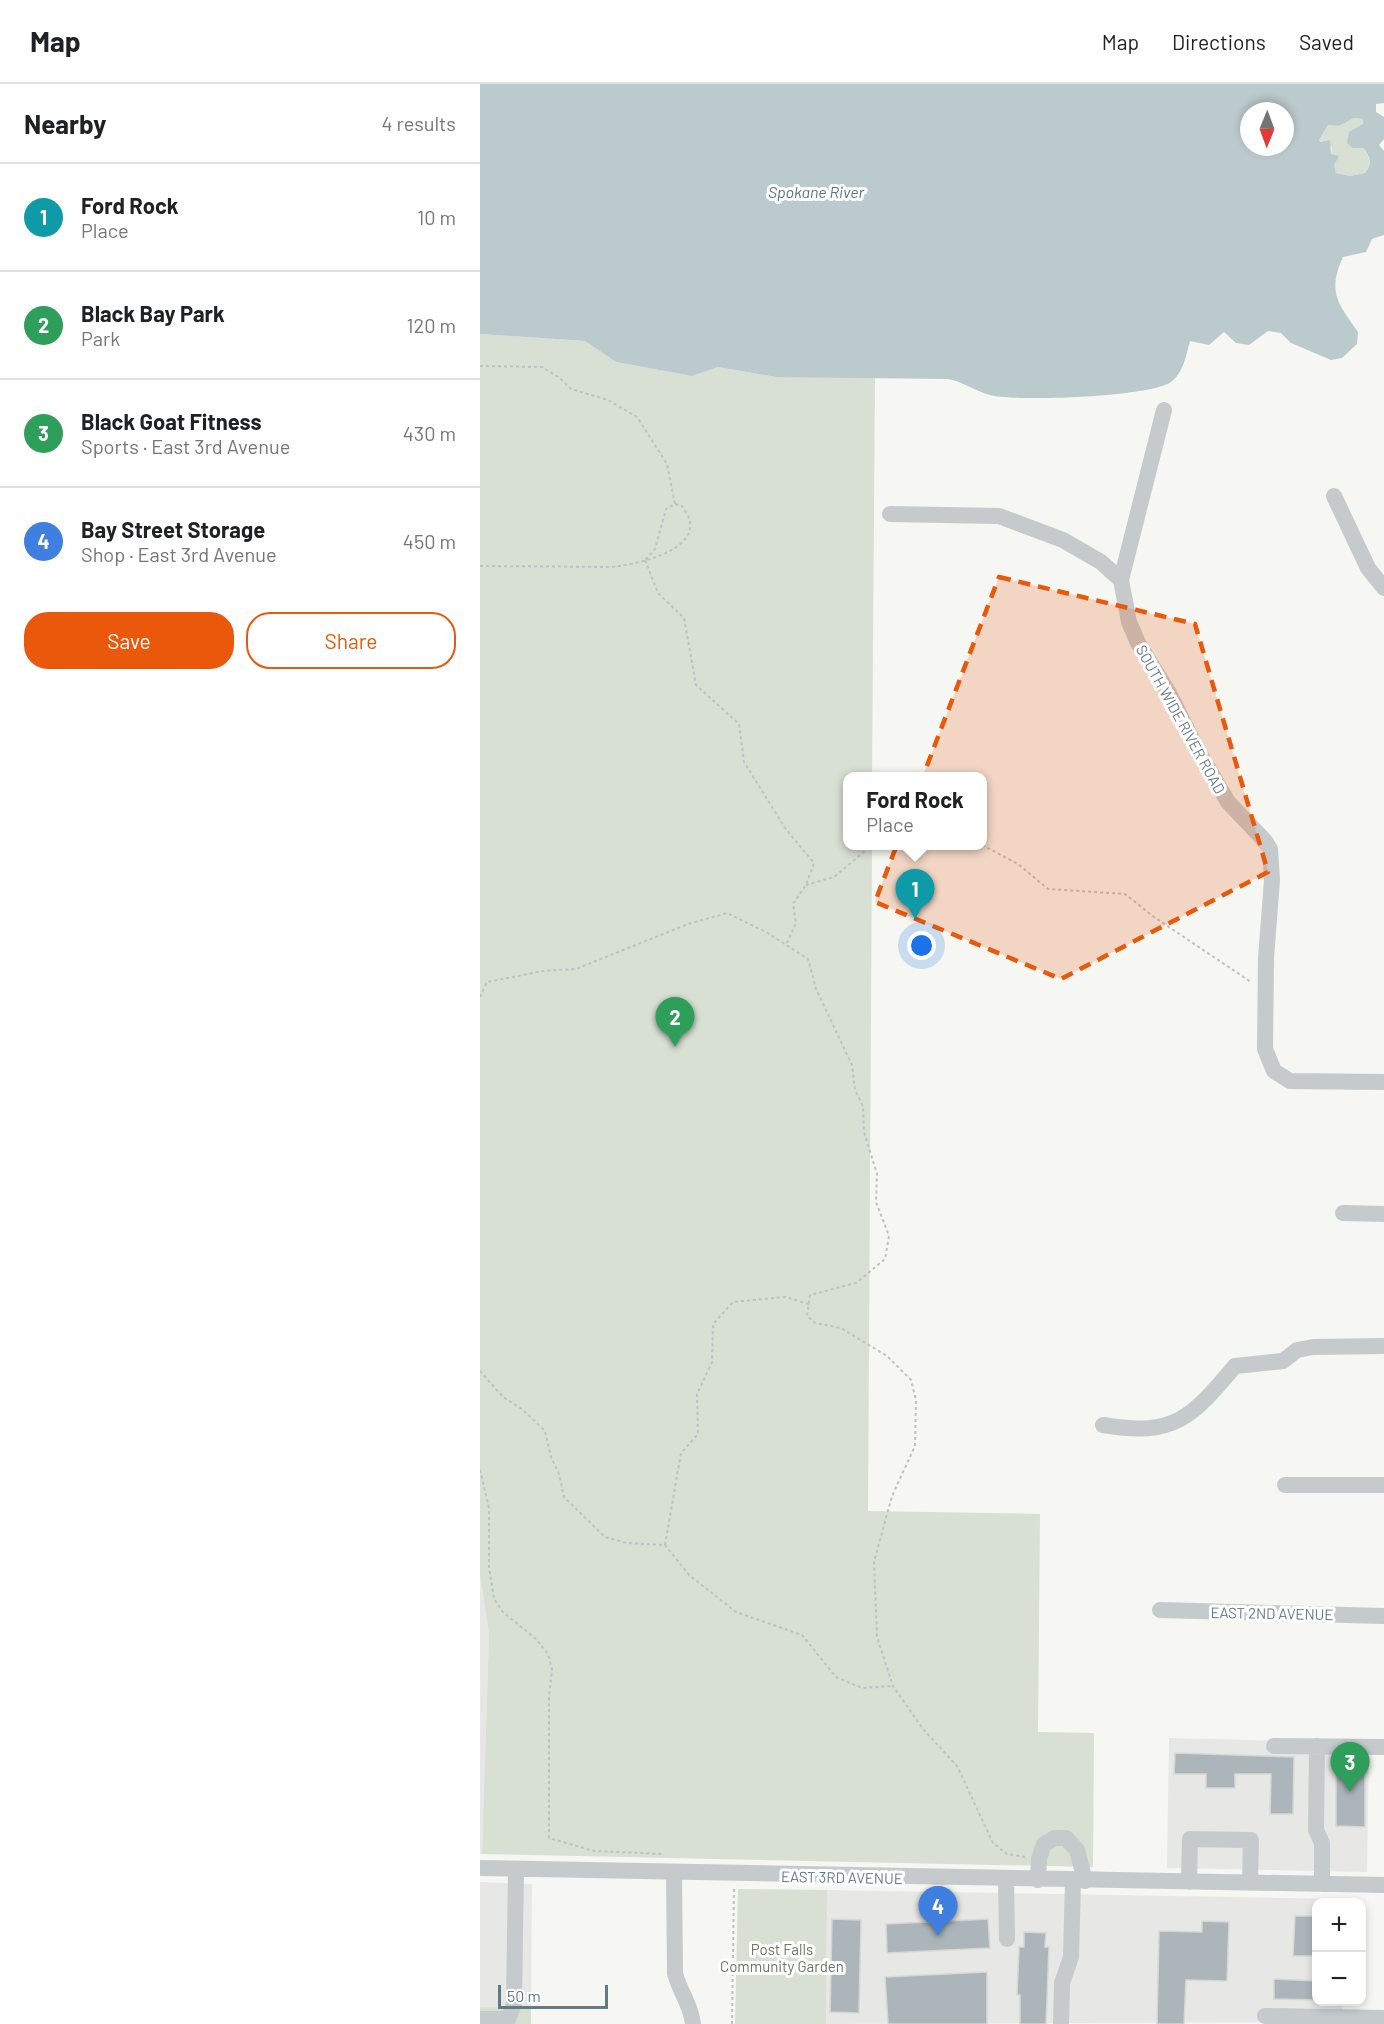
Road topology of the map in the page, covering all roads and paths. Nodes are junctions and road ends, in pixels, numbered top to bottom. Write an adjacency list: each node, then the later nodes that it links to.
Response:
1 (480, 366): 4 (path)
2 (1164, 410): 8 (street)
3 (1334, 496): 9 (street)
4 (675, 504): 6 (path); 6 (path)
5 (890, 514): 8 (street)
6 (645, 560): 7 (path); 12 (path)
7 (480, 566)
8 (1121, 580): 14 (street, SOUTH WIDE RIVER ROAD)
9 (1384, 588)
10 (987, 848): 14 (path)
11 (866, 850): 12 (path)
12 (806, 885): 13 (path)
13 (786, 945): 15 (path); 19 (path)
14 (1266, 991): 16 (street, SOUTH WIDE RIVER ROAD)
15 (480, 997)
16 (1384, 1082)
17 (1343, 1213): 18 (street)
18 (1384, 1214)
19 (809, 1304): 26 (path); 29 (path)
20 (1384, 1346): 22 (street)
21 (480, 1371): 26 (path)
22 (1102, 1425)
23 (480, 1470): 33 (path)
24 (1285, 1485): 25 (street)
25 (1384, 1485)
26 (665, 1545): 29 (path)
27 (1160, 1611): 28 (street, EAST 2ND AVENUE)
28 (1384, 1616)
29 (893, 1686): 34 (path)
30 (1274, 1746): 31 (street)
31 (1317, 1746): 32 (street); 44 (street)
32 (1384, 1747)
33 (670, 1855)
34 (1039, 1859): 40 (street); 41 (street)
35 (480, 1868): 36 (street, EAST 3RD AVENUE)
36 (516, 1870): 37 (street, EAST 3RD AVENUE); 49 (street)
37 (674, 1874): 38 (street, EAST 3RD AVENUE); 50 (street)
38 (734, 1875): 39 (street, EAST 3RD AVENUE); 51 (path)
39 (1006, 1880): 40 (street, EAST 3RD AVENUE); 46 (street)
40 (1038, 1880): 41 (street, EAST 3RD AVENUE)
41 (1079, 1881): 42 (street, EAST 3RD AVENUE); 52 (street)
42 (1189, 1882): 43 (street, EAST 3RD AVENUE); 43 (street)
43 (1250, 1883): 44 (street, EAST 3RD AVENUE)
44 (1322, 1884): 45 (street, EAST 3RD AVENUE)
45 (1384, 1885)
46 (1006, 1940)
47 (1265, 2016): 48 (street)
48 (1384, 2018)
49 (480, 2019)
50 (693, 2024)
51 (732, 2024)
52 (1061, 2024)

